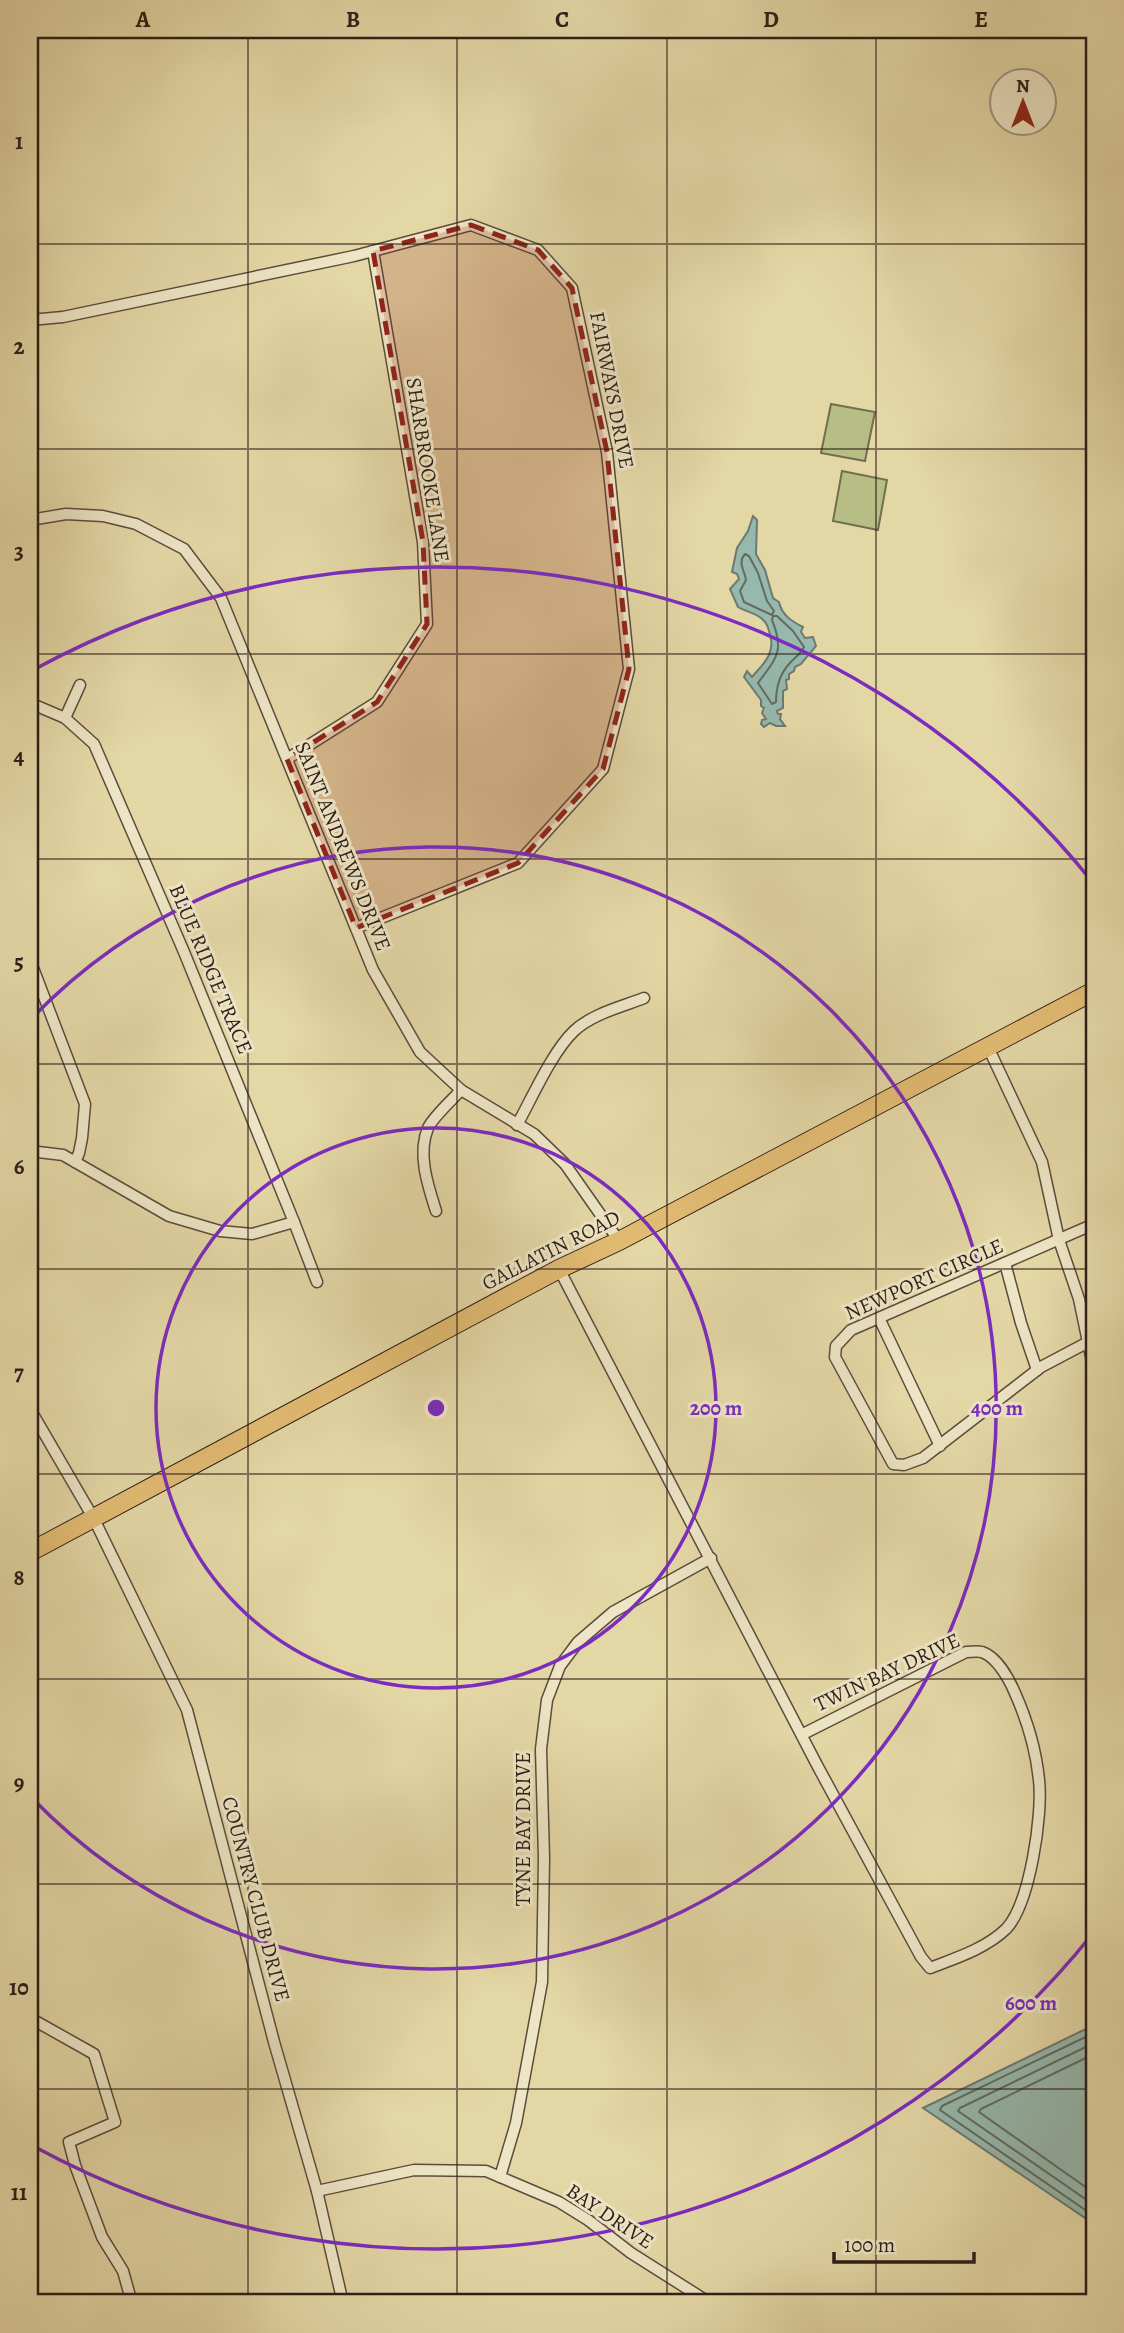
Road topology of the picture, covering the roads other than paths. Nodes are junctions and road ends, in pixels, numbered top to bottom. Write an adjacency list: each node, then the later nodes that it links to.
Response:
1 (373, 251): 2 (street, FAIRWAYS DRIVE); 7 (street, SHARBROOKE LANE); 8 (street, FAIRWAYS DRIVE)
2 (30, 320)
3 (30, 520): 7 (street, SAINT ANDREWS DRIVE)
4 (80, 685): 6 (street)
5 (30, 702): 6 (street, BLUE RIDGE TRACE)
6 (65, 718): 18 (street, BLUE RIDGE TRACE)
7 (287, 759): 8 (street, SAINT ANDREWS DRIVE)
8 (356, 928): 13 (street, SAINT ANDREWS DRIVE)
9 (30, 960): 16 (street)
10 (1094, 990): 12 (main road, GALLATIN ROAD)
11 (644, 998): 14 (street)
12 (987, 1045): 20 (street); 21 (main road, GALLATIN ROAD)
13 (461, 1090): 14 (street, SAINT ANDREWS DRIVE); 17 (street)
14 (517, 1125): 21 (street, SAINT ANDREWS DRIVE)
15 (30, 1151): 16 (street)
16 (75, 1162): 18 (street)
17 (436, 1211)
18 (294, 1222): 24 (street, BLUE RIDGE TRACE)
19 (1094, 1224): 20 (street, NEWPORT CIRCLE)
20 (1059, 1240): 22 (street, NEWPORT CIRCLE); 26 (street)
21 (620, 1241): 23 (main road, GALLATIN ROAD)
22 (1005, 1263): 25 (street, NEWPORT CIRCLE); 27 (street)
23 (559, 1269): 31 (main road, GALLATIN ROAD); 33 (street)
24 (317, 1282)
25 (879, 1318): 30 (street); 30 (street, NEWPORT CIRCLE)
26 (1091, 1341): 27 (street, NEWPORT CIRCLE); 28 (street)
27 (1037, 1370): 30 (street, NEWPORT CIRCLE)
28 (1094, 1371)
29 (30, 1409): 31 (street, COUNTRY CLUB DRIVE)
30 (940, 1446)
31 (94, 1519): 32 (main road, GALLATIN ROAD); 37 (street, COUNTRY CLUB DRIVE)
32 (30, 1552)
33 (711, 1558): 34 (street); 36 (street, TYNE BAY DRIVE)
34 (803, 1734): 34 (street, TWIN BAY DRIVE)
35 (30, 2018): 38 (street)
36 (500, 2177): 37 (street, BAY DRIVE); 40 (street, BAY DRIVE)
37 (317, 2192): 39 (street, COUNTRY CLUB DRIVE)
38 (132, 2303)
39 (344, 2303)
40 (710, 2303)

